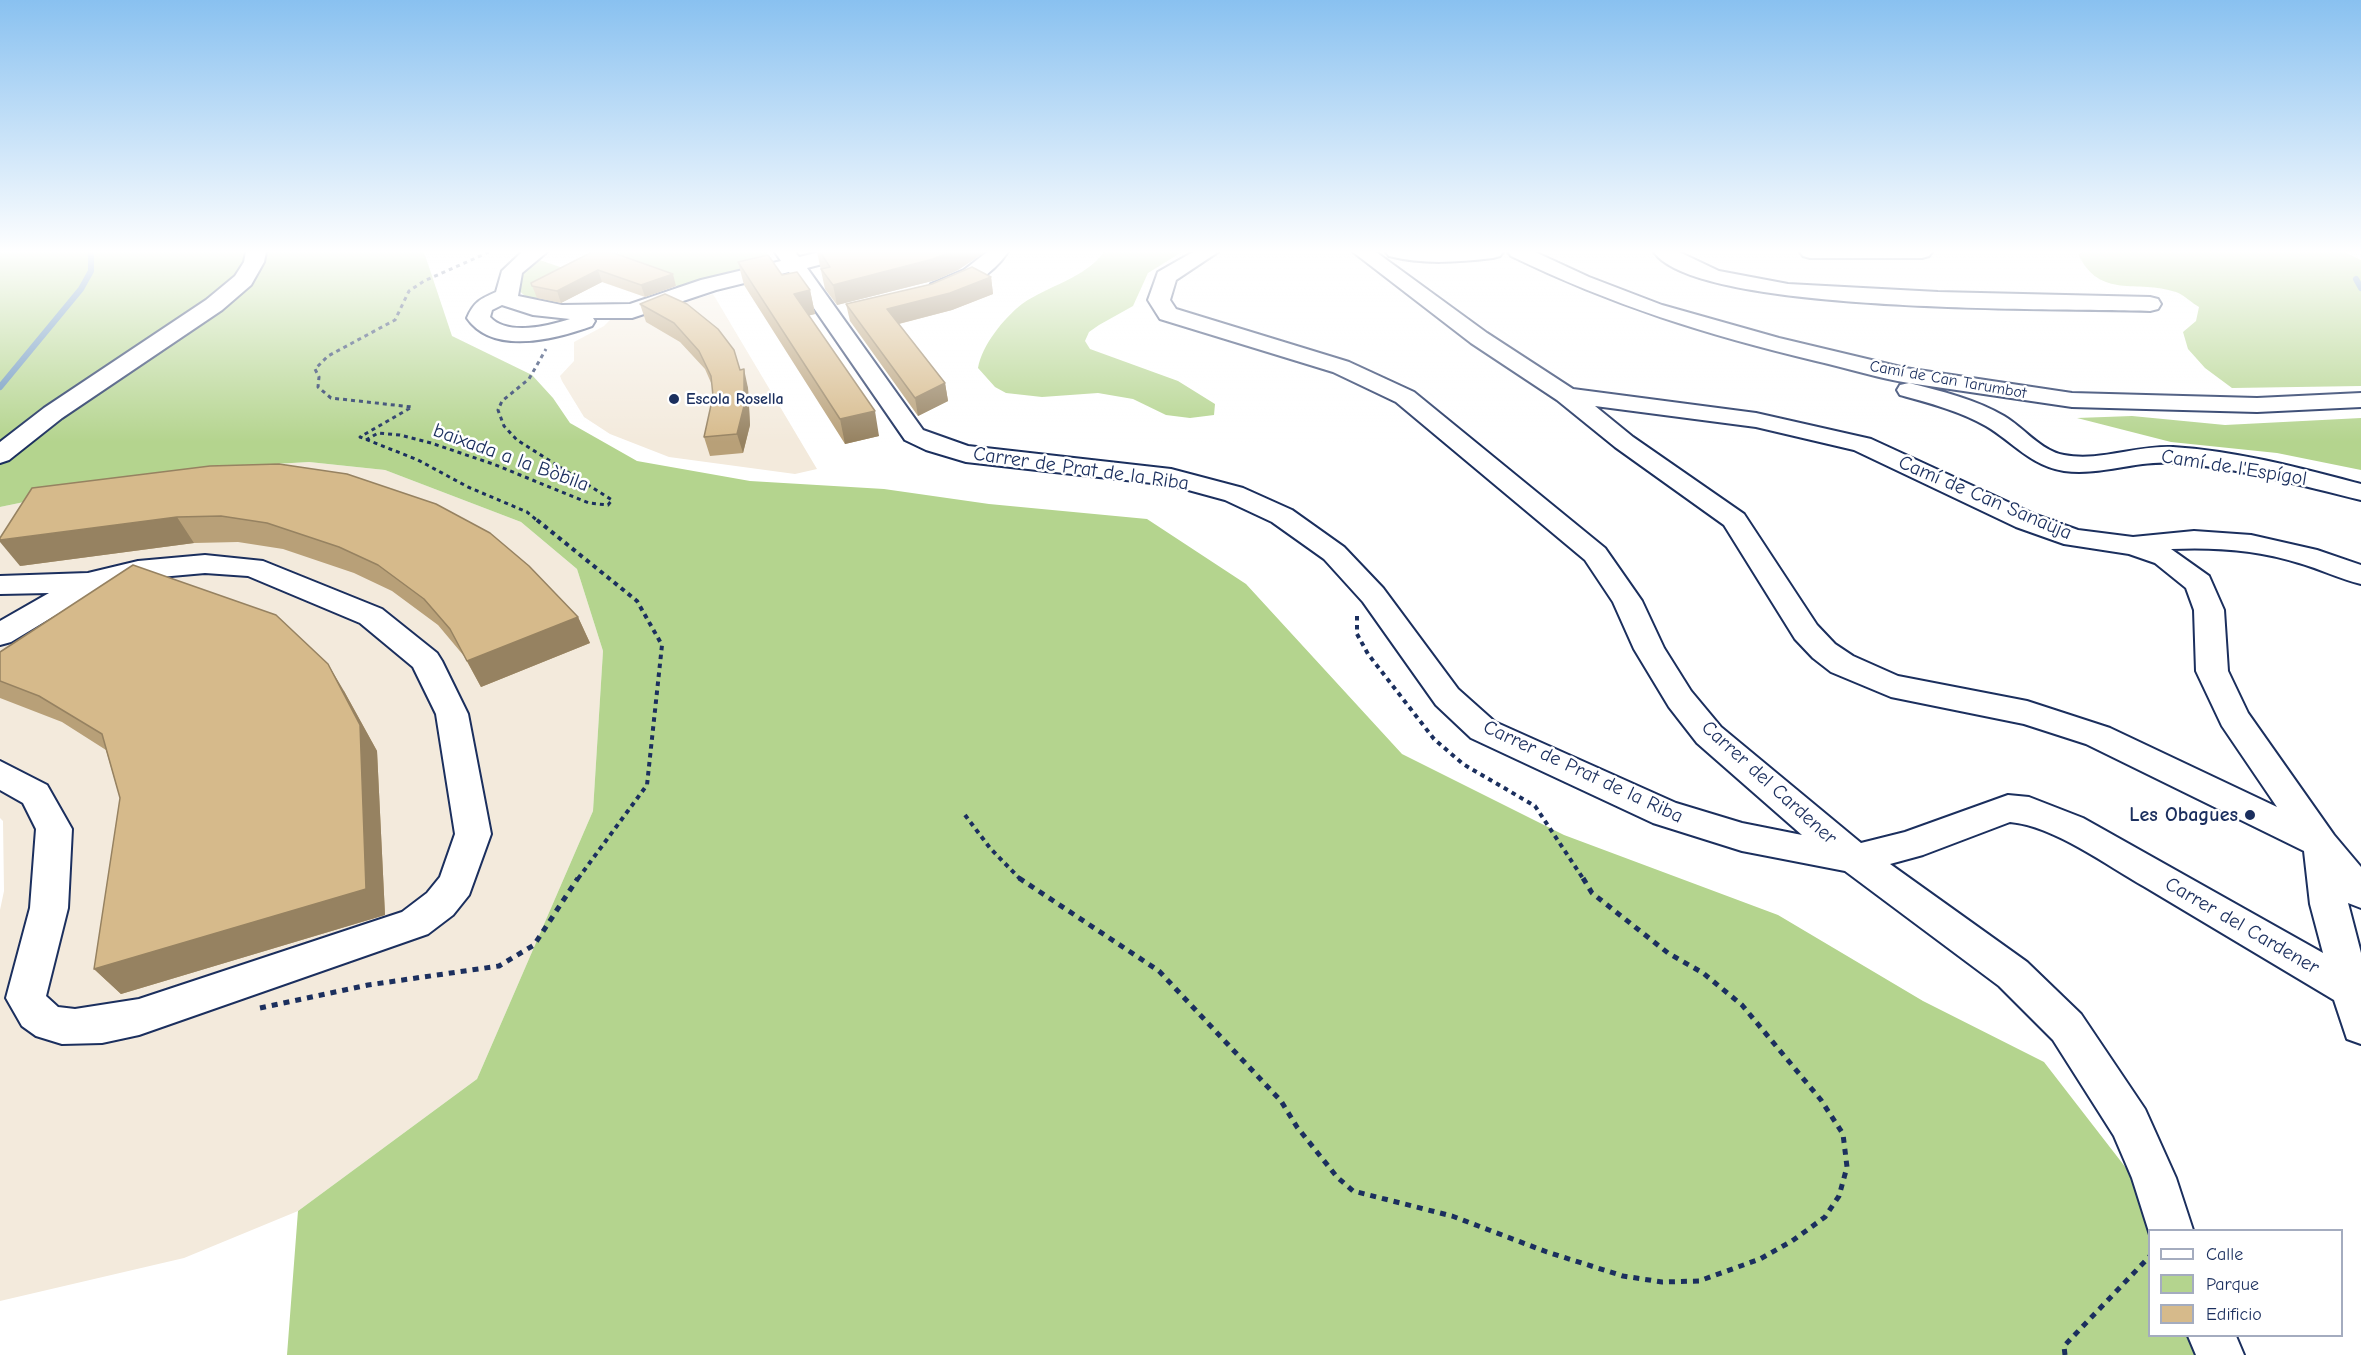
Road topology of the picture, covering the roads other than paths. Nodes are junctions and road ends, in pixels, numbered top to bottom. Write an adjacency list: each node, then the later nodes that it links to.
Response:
1 (199, 315): 11 (street)
2 (479, 315): 3 (street)
3 (592, 315)
4 (843, 315): 19 (street, Carrer de Prat de la Riba)
5 (1172, 315): 19 (street, Carrer del Cardener)
6 (1448, 315): 9 (street)
7 (1672, 315): 8 (street, Camí de Can Tarumbot)
8 (1773, 344): 10 (street, Camí de Can Tarumbot); 12 (street, Camí de l'Espígol)
9 (1566, 395): 13 (street, Camí de Can Sanaüja); 18 (street)
10 (2361, 400)
11 (0, 455)
12 (2361, 492)
13 (2133, 546): 14 (street); 18 (street, Camí de Can Sanaüja)
14 (2361, 575)
15 (89, 582): 16 (street); 16 (street); 17 (street)
16 (5, 602)
17 (0, 774)
18 (2320, 843): 20 (street, Camí de Can Sanaüja); 21 (street); 22 (street)
19 (1855, 859): 22 (street, Carrer del Cardener); 24 (street)
20 (2361, 873)
21 (2361, 893)
22 (2349, 987): 23 (street)
23 (2361, 1026)
24 (2170, 1229)
25 (2213, 1337): 26 (street)
26 (2220, 1355)

